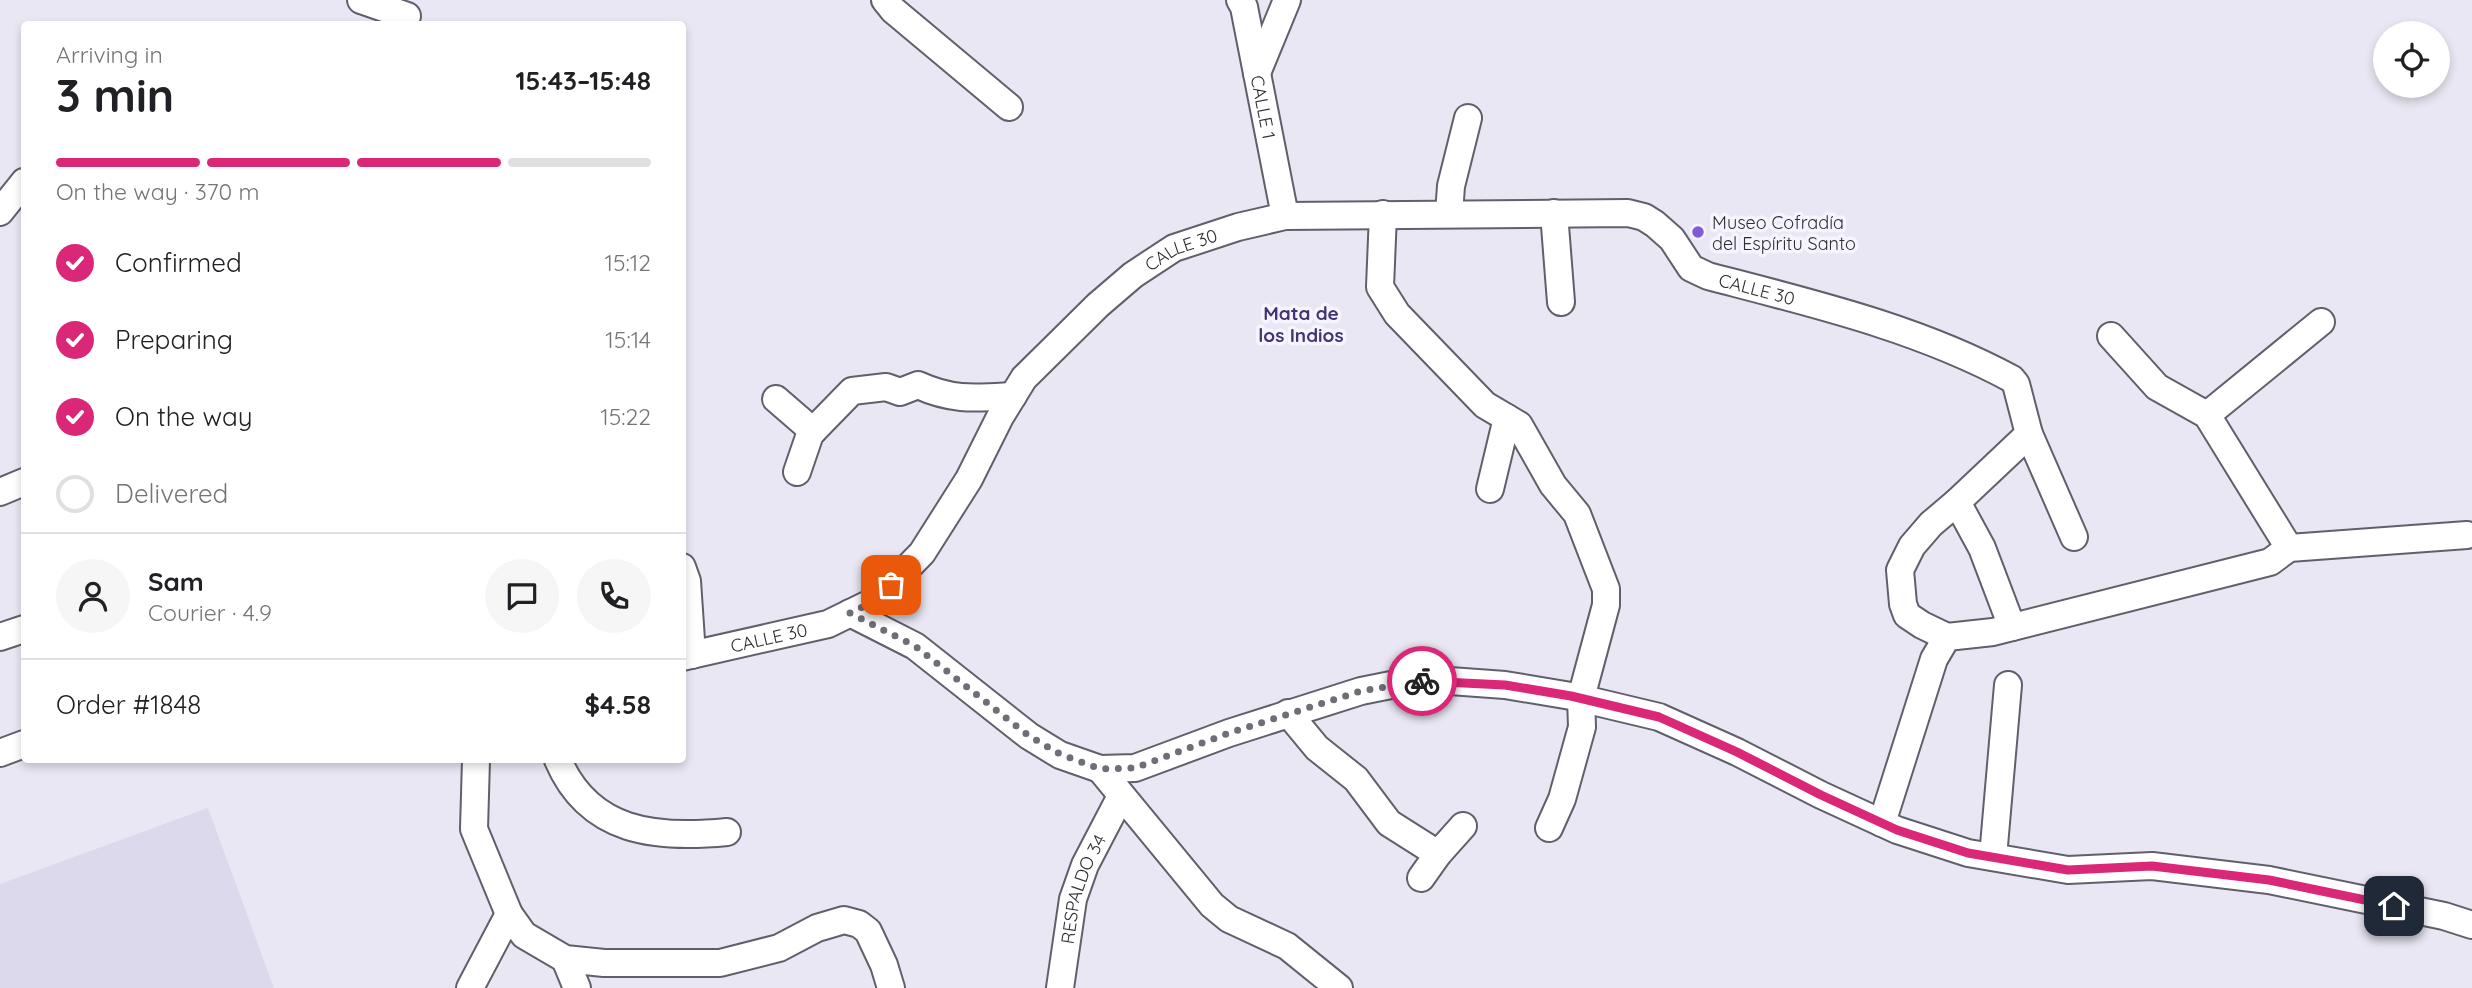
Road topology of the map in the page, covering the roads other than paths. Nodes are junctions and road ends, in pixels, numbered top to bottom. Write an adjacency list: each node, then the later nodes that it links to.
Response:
1 (362, 0): 5 (street)
2 (885, 0): 7 (street)
3 (1287, 0): 6 (street)
4 (1242, 2): 6 (street, CALLE 1)
5 (408, 14)
6 (1256, 73): 14 (street, CALLE 1)
7 (1009, 107)
8 (1468, 118): 12 (street)
9 (21, 186): 10 (street)
10 (0, 212)
11 (1383, 214): 12 (street, CALLE 30); 14 (street, CALLE 30); 21 (street)
12 (1450, 214): 13 (street, CALLE 30)
13 (1554, 214): 15 (street); 23 (street, CALLE 30)
14 (1285, 216): 18 (street, CALLE 30)
15 (1561, 302)
16 (2321, 322): 20 (street)
17 (2111, 336): 20 (street)
18 (1013, 396): 22 (street); 33 (street, CALLE 30)
19 (776, 399): 22 (street)
20 (2207, 415): 31 (street)
21 (1507, 418): 26 (street); 40 (street)
22 (813, 431): 24 (street)
23 (2029, 434): 28 (street); 30 (street, CALLE 30)
24 (797, 472)
25 (21, 483): 27 (street)
26 (1490, 489)
27 (0, 492)
28 (1957, 502): 34 (street); 37 (street)
29 (2467, 535): 31 (street)
30 (2074, 537)
31 (2289, 548): 34 (street)
32 (686, 578): 38 (street)
33 (850, 613): 38 (street, CALLE 30); 46 (street)
34 (2012, 627): 37 (street)
35 (21, 629): 36 (street)
36 (0, 637)
37 (1947, 637): 48 (street)
38 (687, 656)
39 (2008, 685): 53 (street)
40 (1581, 698): 41 (street); 48 (street); 50 (street)
41 (1288, 713): 46 (street); 52 (street)
42 (21, 745): 43 (street)
43 (0, 754)
44 (476, 763): 55 (street)
45 (559, 763): 51 (street)
46 (1100, 769): 47 (street)
47 (1121, 796): 61 (street, RESPALDO 34); 62 (street)
48 (1882, 823): 53 (street)
49 (1464, 825): 52 (street)
50 (1549, 828)
51 (727, 832)
52 (1438, 854): 54 (street)
53 (1993, 857): 56 (street)
54 (1421, 878)
55 (509, 914): 57 (street); 58 (street)
56 (2472, 925)
57 (565, 959): 59 (street); 60 (street)
58 (470, 988)
59 (577, 988)
60 (891, 988)
61 (1060, 988)
62 (1339, 988)

